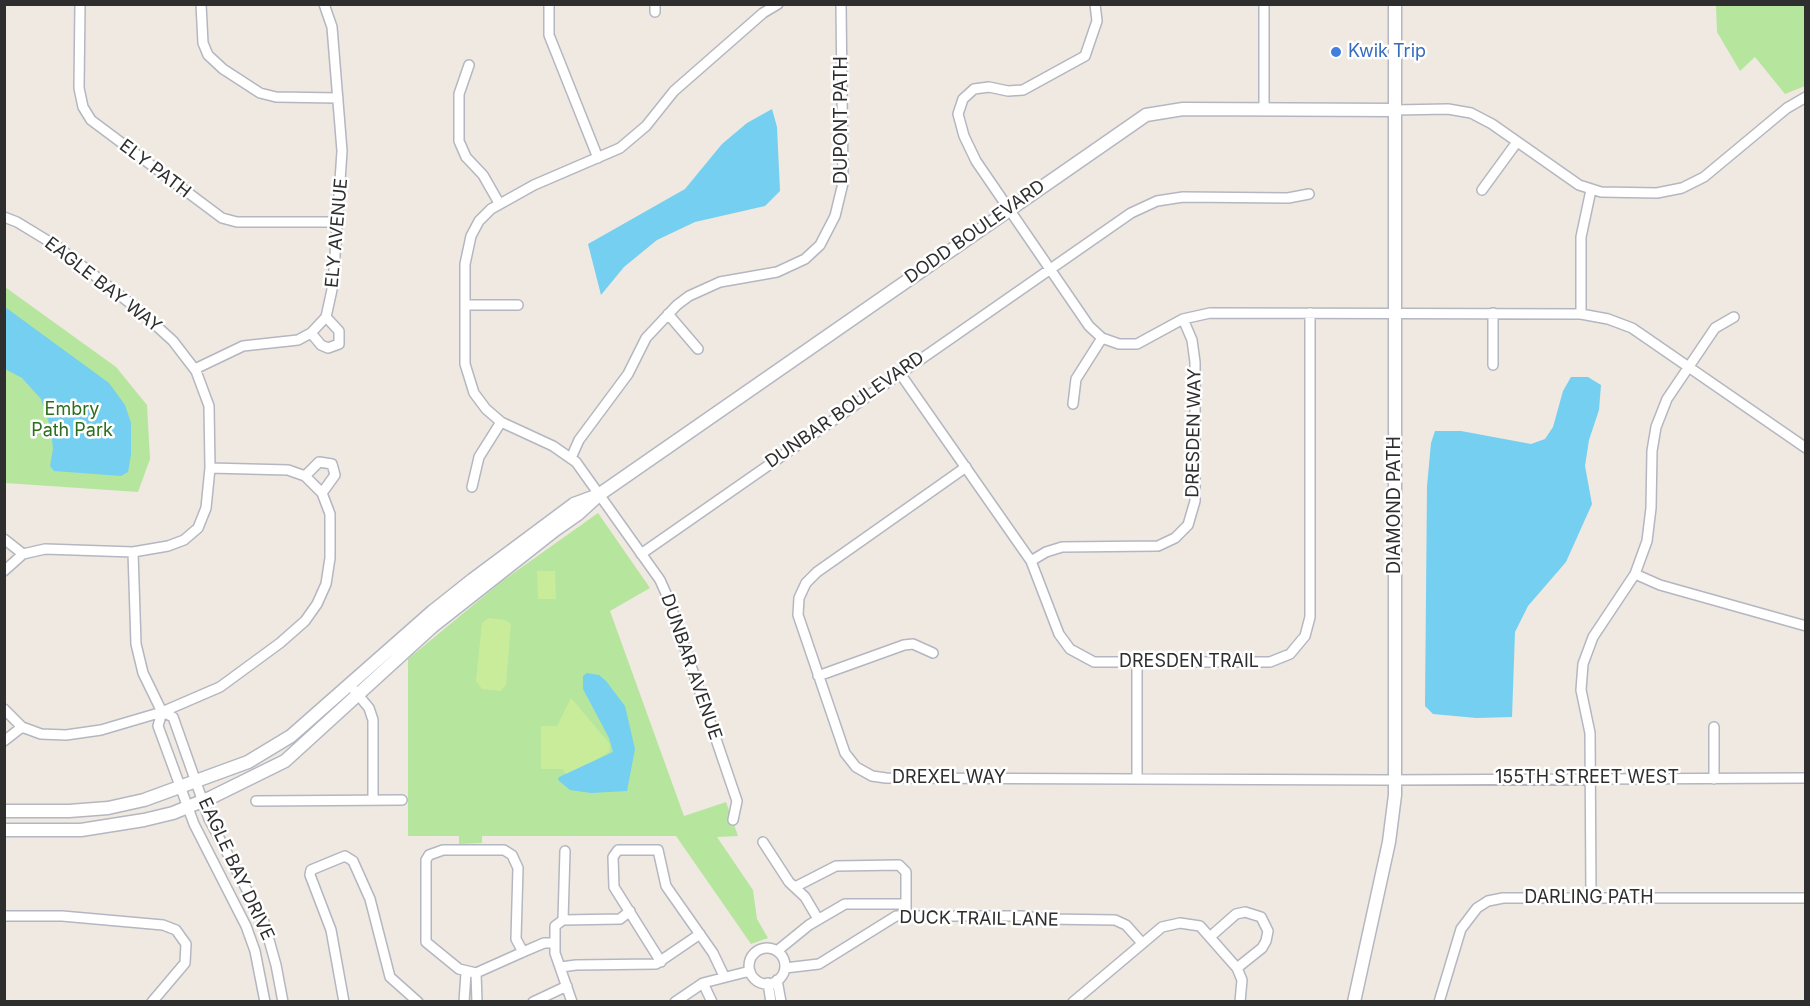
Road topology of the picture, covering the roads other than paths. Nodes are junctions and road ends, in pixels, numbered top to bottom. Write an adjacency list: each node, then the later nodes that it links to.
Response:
1 (80, 4): 23 (street, ELY PATH)
2 (201, 4): 12 (street)
3 (324, 4): 12 (street, ELY AVENUE)
4 (549, 4): 16 (street)
5 (841, 4): 30 (street, DUPONT PATH)
6 (1095, 4): 21 (street)
7 (1264, 4): 13 (street)
8 (1395, 4): 14 (street, DIAMOND PATH)
9 (771, 6): 16 (street, DUNBAR AVENUE)
10 (469, 65): 20 (street)
11 (1806, 97): 18 (street)
12 (338, 98): 23 (street, ELY AVENUE)
13 (1264, 109): 14 (street, DODD BOULEVARD); 21 (street, DODD BOULEVARD)
14 (1395, 110): 15 (street); 28 (street, DIAMOND PATH)
15 (1517, 142): 17 (street); 18 (street)
16 (598, 158): 20 (street, DUNBAR AVENUE)
17 (1482, 190)
18 (1591, 190): 31 (street)
19 (1309, 194): 24 (street, DUNBAR BOULEVARD)
20 (500, 203): 25 (street, DUNBAR AVENUE)
21 (1008, 208): 24 (street); 51 (street, DODD BOULEVARD)
22 (4, 217): 40 (street, EAGLE BAY WAY)
23 (338, 222): 32 (street, ELY AVENUE)
24 (1049, 268): 36 (street); 41 (street, DUNBAR BOULEVARD)
25 (465, 305): 26 (street); 43 (street, DUNBAR AVENUE)
26 (518, 305)
27 (1310, 313): 28 (street); 34 (street); 61 (street, DRESDEN TRAIL)
28 (1395, 313): 29 (street); 74 (street, DIAMOND PATH)
29 (1493, 313): 31 (street); 38 (street)
30 (668, 314): 37 (street); 45 (street, DUPONT PATH)
31 (1581, 314): 39 (street)
32 (326, 317): 35 (street); 35 (street)
33 (1734, 317): 39 (street)
34 (1184, 319): 36 (street); 56 (street, DRESDEN WAY)
35 (311, 333): 40 (street)
36 (1102, 338): 42 (street)
37 (698, 349)
38 (1493, 365)
39 (1689, 366): 44 (street); 58 (street)
40 (195, 369): 47 (street, EAGLE BAY WAY)
41 (899, 372): 46 (street, DRESDEN TRAIL); 55 (street, DUNBAR BOULEVARD)
42 (1073, 404)
43 (501, 422): 45 (street, DUNBAR AVENUE); 49 (street)
44 (1806, 447)
45 (571, 458): 51 (street, DUNBAR AVENUE)
46 (966, 467): 56 (street, DRESDEN TRAIL); 62 (street, DREXEL WAY)
47 (210, 468): 48 (street); 53 (street, EAGLE BAY WAY)
48 (305, 476): 50 (street); 50 (street)
49 (472, 487)
50 (322, 492): 65 (street)
51 (600, 494): 55 (street, DUNBAR AVENUE); 63 (street, DODD BOULEVARD)
52 (4, 539): 54 (street)
53 (133, 552): 54 (street, EAGLE BAY WAY); 65 (street, EAGLE BAY DRIVE)
54 (23, 554): 57 (street)
55 (641, 554): 83 (street, DUNBAR AVENUE)
56 (1032, 561): 61 (street, DRESDEN TRAIL)
57 (4, 571)
58 (1635, 574): 59 (street); 69 (street)
59 (1806, 627)
60 (933, 653): 62 (street)
61 (1137, 663): 71 (street)
62 (818, 676): 71 (street, DREXEL WAY)
63 (354, 690): 75 (street); 77 (street); 79 (street)
64 (4, 709): 66 (street)
65 (162, 712): 66 (street); 75 (street, EAGLE BAY DRIVE); 76 (street, EAGLE BAY DRIVE)
66 (22, 727): 68 (street)
67 (1714, 727): 73 (street)
68 (4, 741)
69 (1591, 778): 73 (street, 155TH STREET WEST); 74 (street, 155TH STREET WEST); 88 (street)
70 (1806, 778): 73 (street, 155TH STREET WEST)
71 (1137, 779): 72 (street, DREXEL WAY)
72 (1368, 779): 74 (street, 155TH STREET WEST)
73 (1714, 779)
74 (1395, 780): 128 (street, DIAMOND PATH)
75 (197, 781): 76 (street); 79 (street, EAGLE BAY DRIVE)
76 (180, 787): 81 (street, EAGLE BAY DRIVE); 82 (street)
77 (373, 800): 78 (street); 80 (street)
78 (402, 800)
79 (203, 801): 81 (street); 115 (street, EAGLE BAY DRIVE)
80 (256, 801)
81 (188, 806): 84 (street); 114 (street, EAGLE BAY DRIVE)
82 (4, 811)
83 (733, 820)
84 (4, 830)
85 (762, 842): 87 (street)
86 (565, 851): 95 (street)
87 (795, 887): 90 (street); 94 (street)
88 (1591, 897): 89 (street, DARLING PATH); 129 (street, DARLING PATH)
89 (1806, 898)
90 (906, 904): 93 (street); 94 (street)
91 (630, 911): 95 (street); 96 (street); 102 (street)
92 (4, 916): 113 (street)
93 (906, 918): 99 (street, DUCK TRAIL LANE); 104 (street, DUCK TRAIL LANE)
94 (818, 919): 100 (street)
95 (563, 920): 98 (street)
96 (700, 934): 102 (street); 109 (street)
97 (1211, 936): 99 (street); 105 (street); 105 (street)
98 (555, 943): 101 (street); 103 (street)
99 (1142, 944): 126 (street)
100 (777, 951): 104 (street); 106 (street)
101 (523, 952): 107 (street); 108 (street)
102 (661, 962): 103 (street)
103 (561, 967): 112 (street)
104 (785, 968): 110 (street)
105 (1237, 968): 127 (street)
106 (750, 971): 109 (street); 110 (street)
107 (466, 973): 108 (street); 118 (street)
108 (476, 973): 119 (street)
109 (724, 976): 111 (street)
110 (772, 982): 124 (street); 125 (street)
111 (703, 983): 122 (street); 123 (street)
112 (567, 986): 120 (street); 121 (street)
113 (152, 1002)
114 (265, 1002)
115 (283, 1002)
116 (344, 1002): 117 (street)
117 (418, 1002)
118 (464, 1002)
119 (477, 1002)
120 (533, 1002)
121 (572, 1002)
122 (675, 1002)
123 (712, 1002)
124 (771, 1002)
125 (781, 1002)
126 (1073, 1002)
127 (1240, 1002)
128 (1354, 1002)
129 (1439, 1002)

